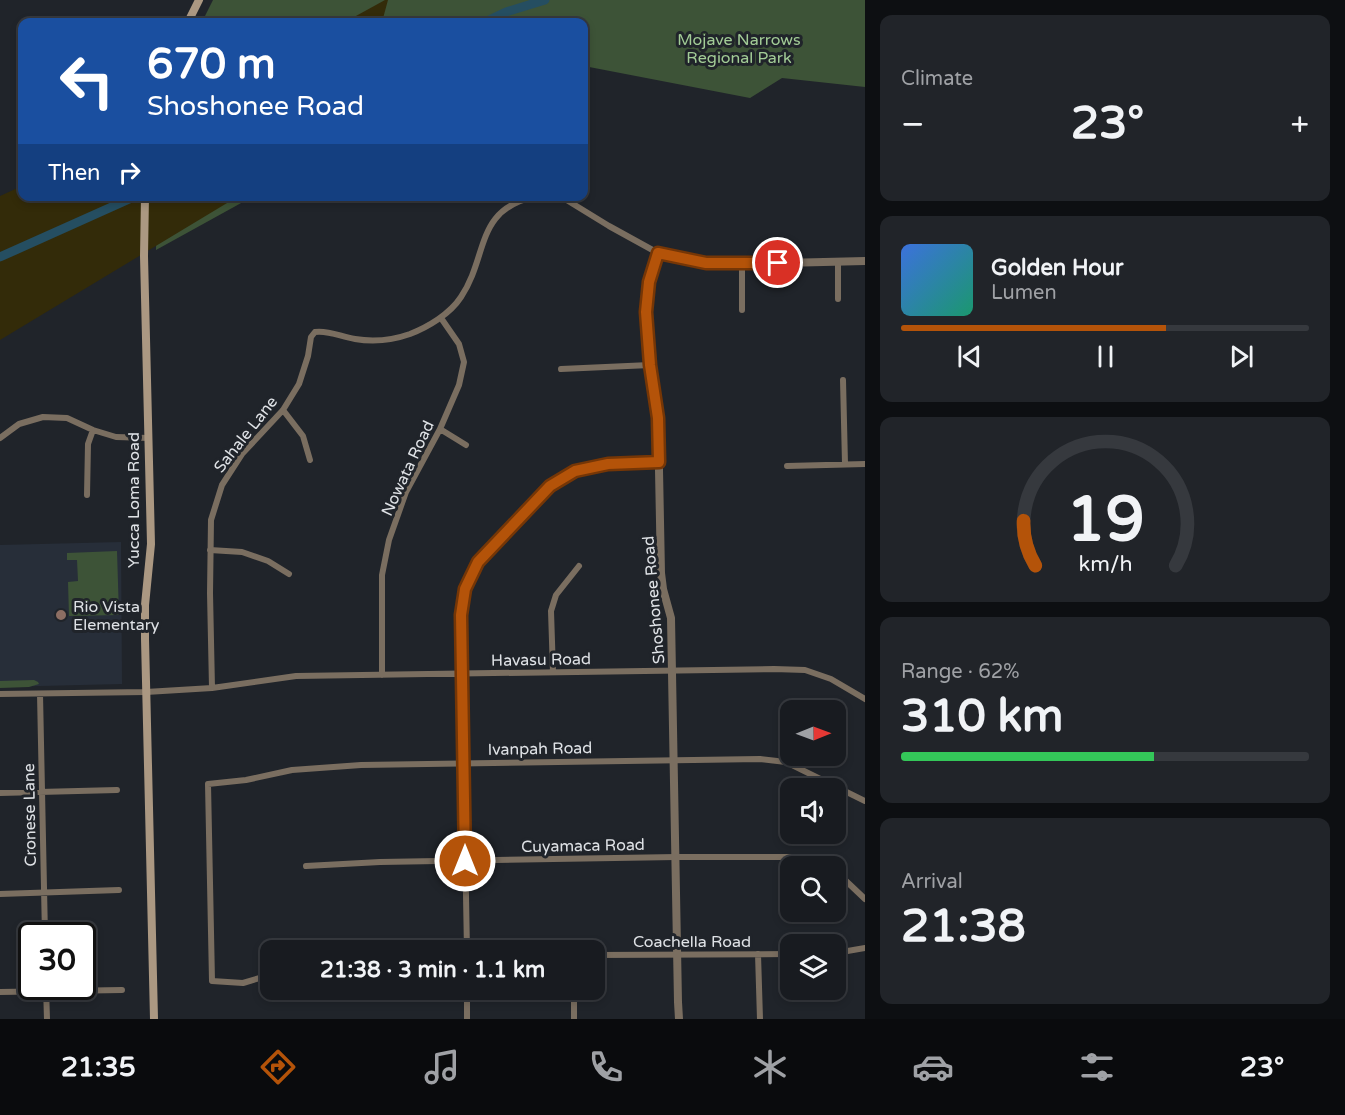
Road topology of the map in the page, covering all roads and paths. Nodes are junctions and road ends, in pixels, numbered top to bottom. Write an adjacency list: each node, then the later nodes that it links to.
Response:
1 (199, 0): 2 (main road)
2 (190, 18)
3 (145, 201): 20 (main road, Yucca Loma Road)
4 (520, 201): 12 (street)
5 (568, 201): 6 (street)
6 (658, 253): 9 (street); 13 (street, Shoshonee Road)
7 (838, 261): 8 (street); 9 (street); 10 (street)
8 (865, 261)
9 (742, 264): 11 (street)
10 (838, 299)
11 (742, 310)
12 (441, 318): 16 (street, Sahale Lane); 17 (street, Nowata Road)
13 (650, 365): 14 (street); 23 (street, Shoshonee Road)
14 (561, 369)
15 (843, 380): 24 (street)
16 (283, 410): 22 (street); 28 (street, Sahale Lane)
17 (440, 429): 21 (street); 34 (street, Nowata Road)
18 (93, 430): 19 (street); 20 (street); 27 (street)
19 (0, 438)
20 (149, 438): 36 (main road, Yucca Loma Road)
21 (466, 445)
22 (310, 460)
23 (659, 462): 31 (street, Shoshonee Road); 33 (street)
24 (845, 464): 25 (street); 26 (street)
25 (865, 464)
26 (787, 466)
27 (87, 495)
28 (210, 550): 30 (street); 35 (street, Sahale Lane)
29 (579, 566): 32 (street)
30 (289, 574)
31 (673, 670): 32 (street, Havasu Road); 39 (street, Havasu Road); 40 (street, Shoshonee Road)
32 (553, 672): 33 (street, Havasu Road)
33 (462, 674): 34 (street, Havasu Road); 41 (street)
34 (382, 675): 35 (street, Havasu Road)
35 (212, 688): 36 (street, Havasu Road)
36 (146, 692): 38 (street, Havasu Road); 72 (main road, Yucca Loma Road)
37 (0, 694): 38 (street, Havasu Road)
38 (40, 694): 43 (street, Cronese Lane)
39 (865, 699)
40 (674, 759): 41 (street, Ivanpah Road); 45 (street, Ivanpah Road); 47 (street, Shoshonee Road)
41 (464, 764): 48 (street); 63 (street, Ivanpah Road)
42 (117, 790): 43 (street)
43 (42, 792): 44 (street); 52 (street, Cronese Lane)
44 (0, 793)
45 (865, 801)
46 (780, 856): 47 (street, Cuyamaca Road)
47 (676, 857): 48 (street, Cuyamaca Road); 59 (street, Shoshonee Road)
48 (465, 861): 49 (street, Cuyamaca Road); 56 (street)
49 (306, 866)
50 (846, 881): 54 (street)
51 (119, 890): 52 (street)
52 (44, 893): 53 (street); 55 (street, Cronese Lane)
53 (0, 894)
54 (865, 899)
55 (45, 922)
56 (467, 940)
57 (865, 948): 58 (street)
58 (846, 951)
59 (677, 954): 60 (street, Coachella Road); 62 (street, Coachella Road); 75 (street, Shoshonee Road)
60 (758, 954): 61 (street, Coachella Road); 76 (street)
61 (780, 954)
62 (605, 955)
63 (260, 978)
64 (96, 990): 65 (street)
65 (122, 990)
66 (18, 991): 67 (street)
67 (0, 992)
68 (46, 1000): 71 (street)
69 (467, 1000): 73 (street)
70 (574, 1000): 74 (street)
71 (47, 1019)
72 (154, 1019)
73 (467, 1019)
74 (574, 1019)
75 (679, 1019)
76 (760, 1019)

